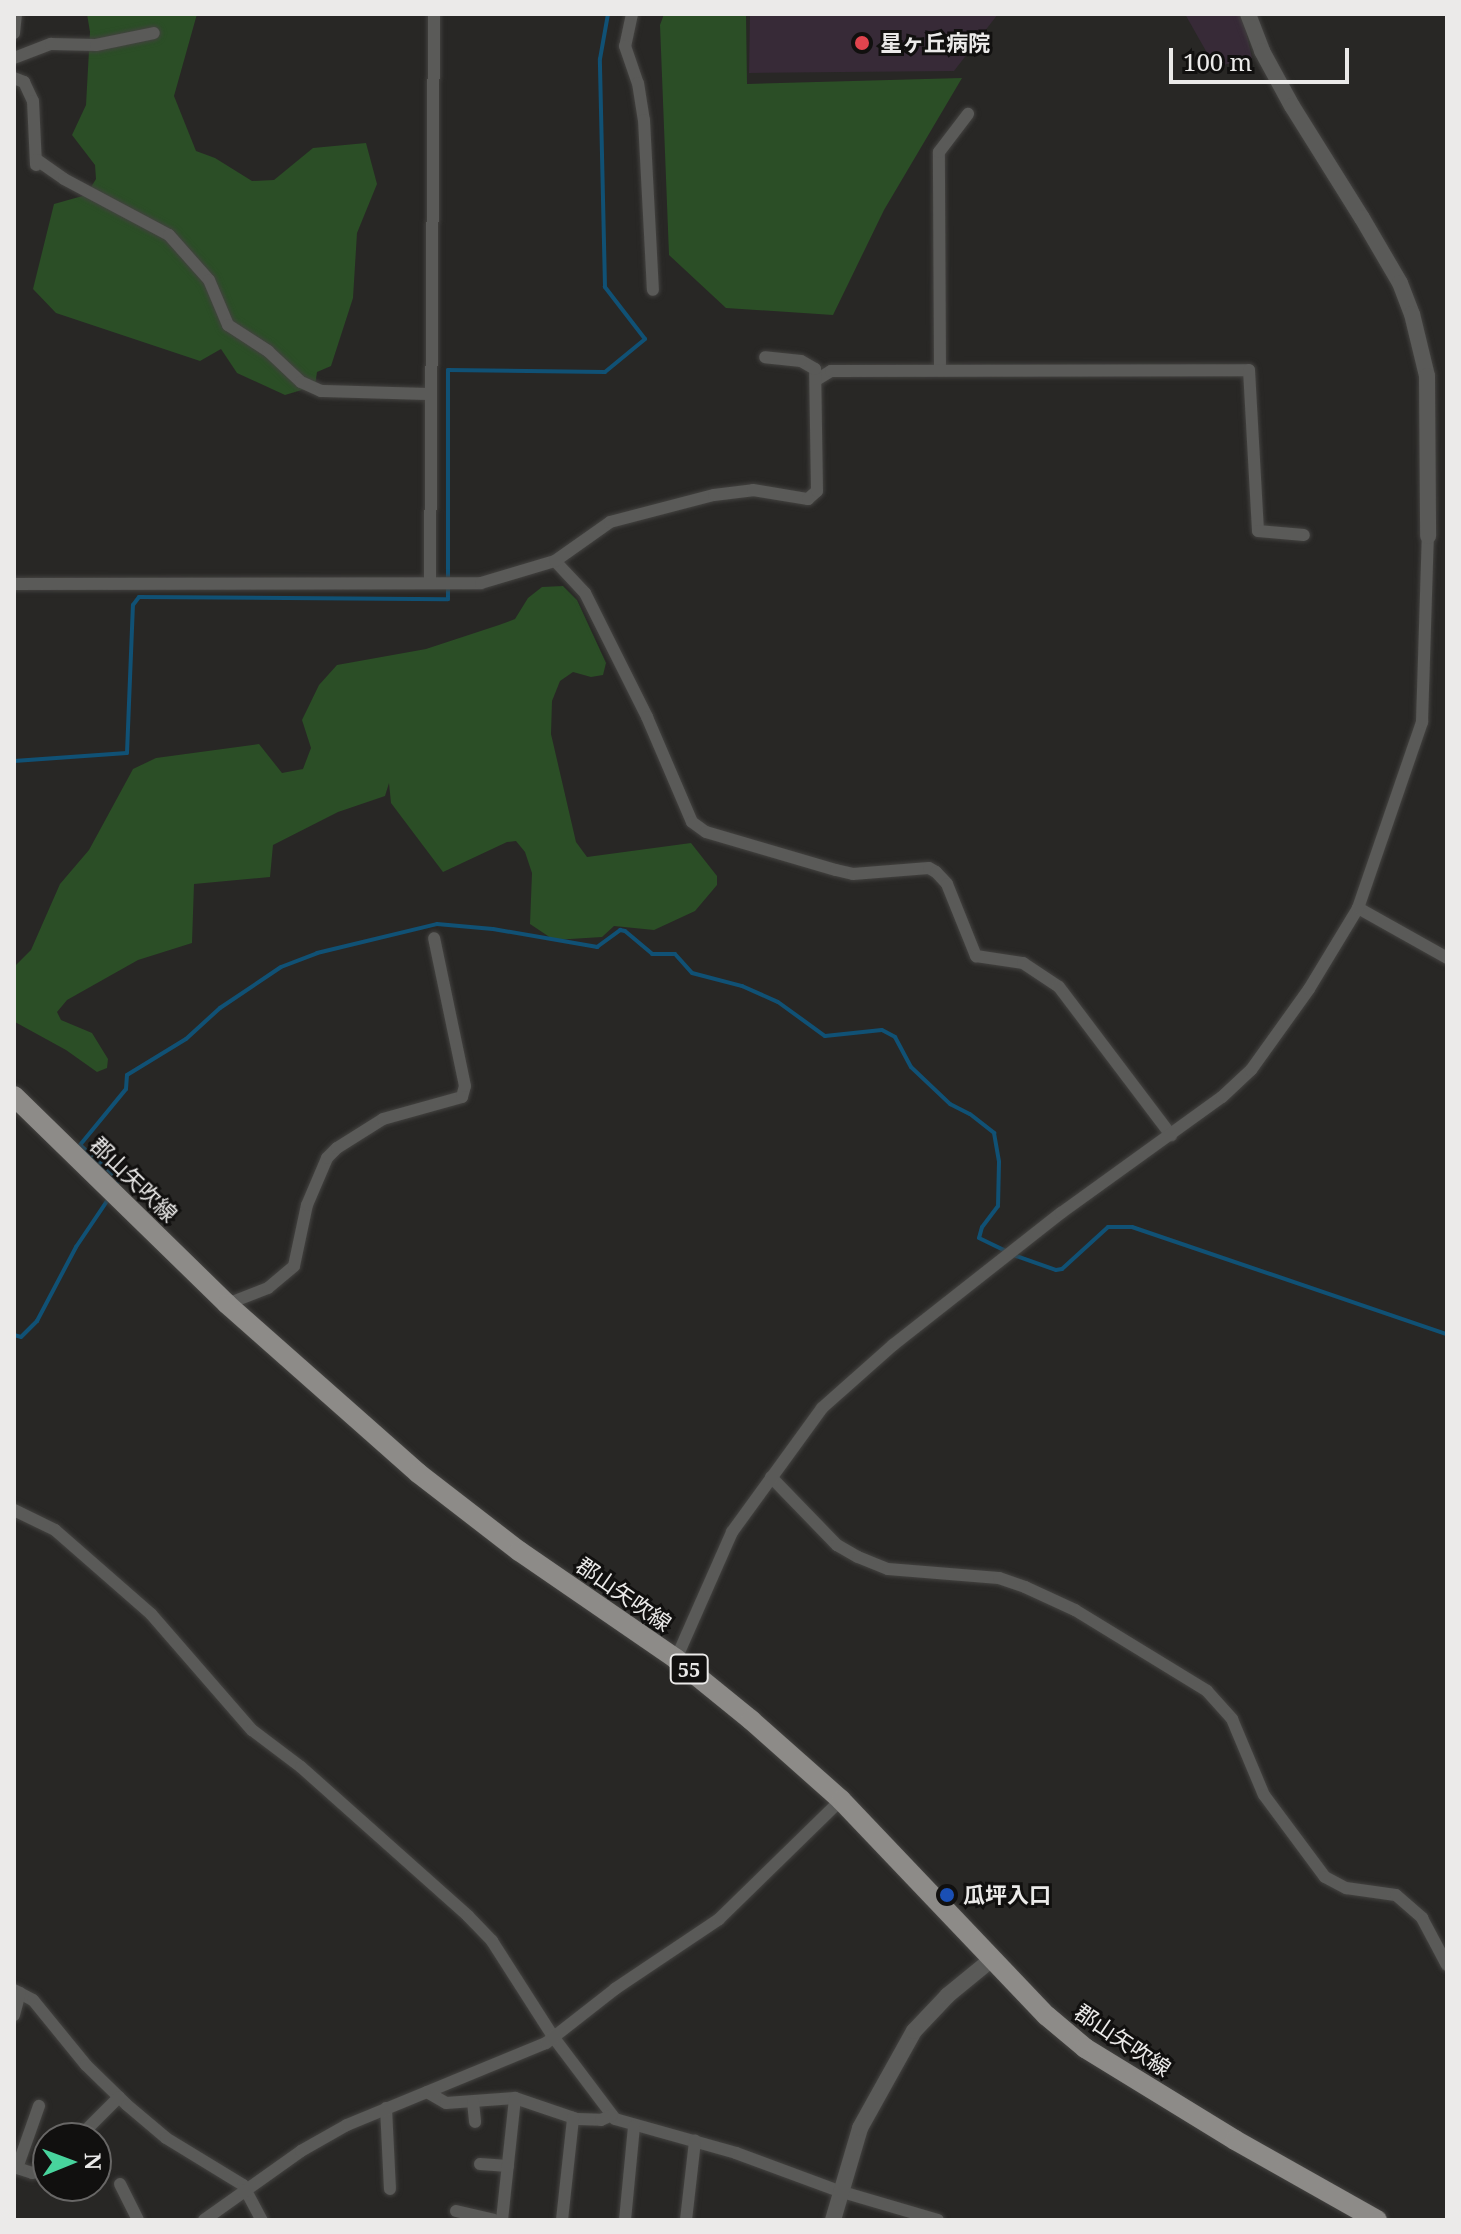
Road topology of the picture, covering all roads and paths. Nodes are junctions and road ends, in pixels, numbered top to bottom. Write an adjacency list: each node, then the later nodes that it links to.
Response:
1 (16, 14): 5 (street)
2 (434, 14): 14 (street)
3 (632, 14): 10 (street)
4 (1248, 14): 16 (street)
5 (14, 33)
6 (154, 33): 7 (street)
7 (14, 58)
8 (14, 78): 14 (street)
9 (968, 114): 12 (street)
10 (653, 290)
11 (765, 357): 13 (street)
12 (940, 370): 13 (street); 15 (street)
13 (818, 379): 17 (street)
14 (430, 394): 18 (street)
15 (1304, 535)
16 (1428, 536): 20 (street)
17 (555, 561): 18 (street); 24 (street)
18 (430, 583): 19 (street)
19 (14, 584)
20 (1358, 908): 22 (street); 24 (street)
21 (434, 938): 25 (street)
22 (1447, 958)
23 (14, 1096): 25 (main road, 郡山矢吹線 / 55)
24 (1171, 1135): 26 (street)
25 (227, 1304): 28 (main road, 郡山矢吹線 / 55)
26 (771, 1477): 28 (street); 31 (street)
27 (14, 1510): 34 (street)
28 (676, 1659): 29 (main road, 郡山矢吹線 / 55)
29 (841, 1800): 30 (main road, 郡山矢吹線 / 55); 34 (street)
30 (992, 1959): 53 (street); 65 (main road, 郡山矢吹線 / 55)
31 (1447, 1965)
32 (17, 1991): 33 (street); 36 (street)
33 (14, 2015)
34 (554, 2038): 35 (street); 41 (street)
35 (427, 2092): 38 (street); 40 (street)
36 (119, 2097): 43 (street); 52 (street)
37 (515, 2098): 38 (street); 42 (street); 48 (street)
38 (473, 2102): 44 (street)
39 (39, 2106): 49 (street)
40 (386, 2108): 51 (street); 52 (street)
41 (612, 2115): 42 (street); 45 (street)
42 (573, 2118): 60 (street)
43 (94, 2122)
44 (475, 2122)
45 (634, 2126): 46 (street); 61 (street)
46 (695, 2141): 53 (street); 62 (street)
47 (480, 2164): 48 (street)
48 (508, 2166): 59 (street)
49 (16, 2167)
50 (120, 2184): 55 (street)
51 (390, 2189)
52 (248, 2191): 56 (street); 57 (street)
53 (839, 2191): 63 (street); 64 (street)
54 (456, 2211): 58 (street)
55 (138, 2220)
56 (204, 2220)
57 (262, 2220)
58 (494, 2220)
59 (502, 2220)
60 (562, 2220)
61 (625, 2220)
62 (686, 2220)
63 (833, 2220)
64 (938, 2220)
65 (1377, 2220)

